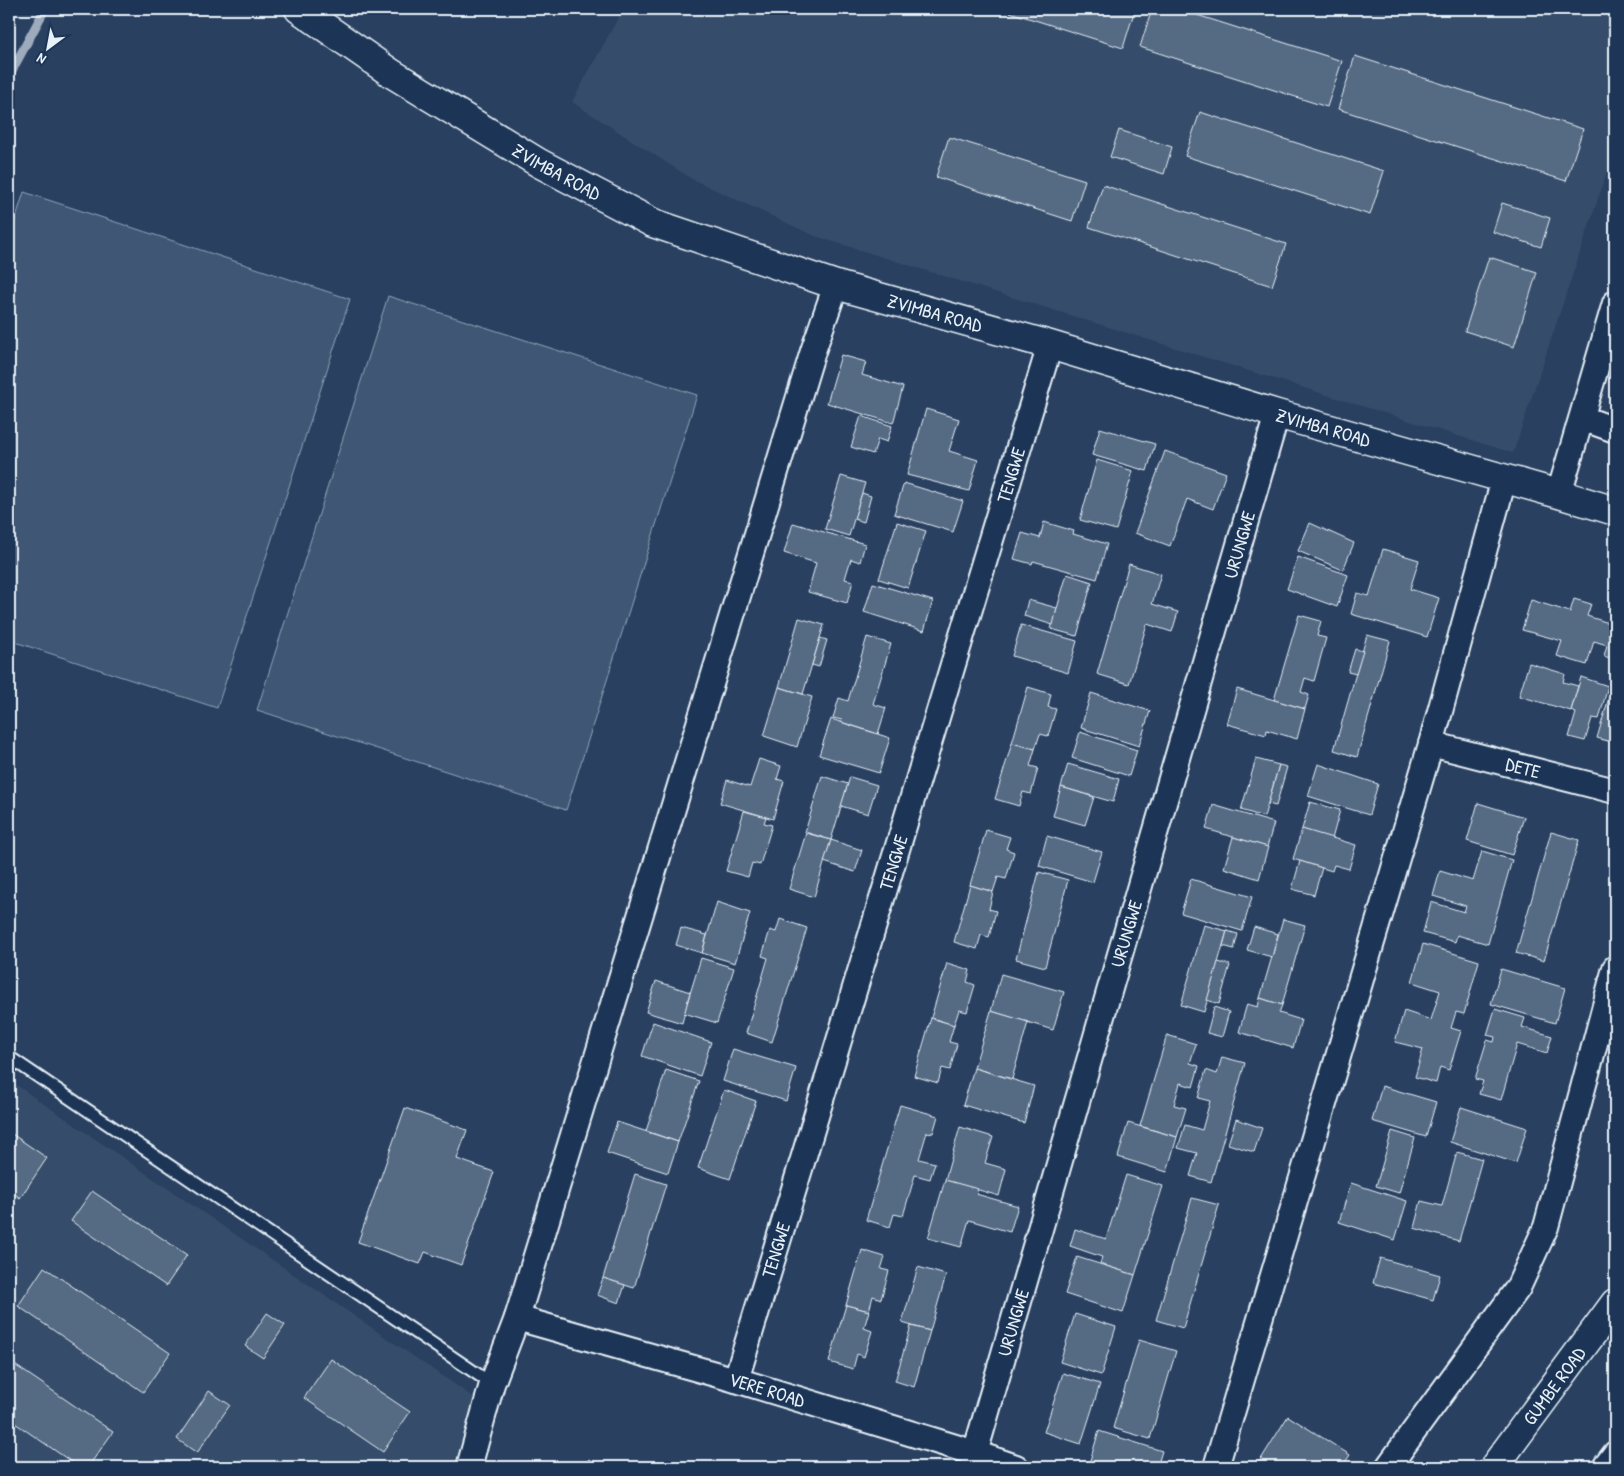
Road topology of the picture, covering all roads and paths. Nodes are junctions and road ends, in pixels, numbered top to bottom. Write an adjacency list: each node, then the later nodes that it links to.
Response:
1 (299, 9): 2 (street, ZVIMBA ROAD)
2 (836, 285): 4 (street, ZVIMBA ROAD); 16 (street)
3 (1615, 304): 6 (street)
4 (1050, 345): 5 (street, ZVIMBA ROAD); 17 (street, TENGWE)
5 (1277, 414): 8 (street, ZVIMBA ROAD); 19 (street, URUNGWE)
6 (1582, 418): 7 (street); 9 (street)
7 (1615, 430)
8 (1504, 479): 9 (street, ZVIMBA ROAD); 11 (street)
9 (1559, 494): 10 (street, ZVIMBA ROAD)
10 (1615, 511)
11 (1431, 744): 12 (street, DETE); 23 (street)
12 (1615, 790)
13 (1615, 968): 24 (street)
14 (9, 1057): 18 (lane)
15 (1615, 1303): 25 (street, GUMBE ROAD)
16 (517, 1318): 17 (street, VERE ROAD); 18 (street)
17 (736, 1380): 19 (street, VERE ROAD)
18 (492, 1384): 21 (street)
19 (975, 1453): 22 (street, VERE ROAD)
20 (1615, 1454): 26 (street)
21 (469, 1467)
22 (1016, 1467)
23 (1216, 1467)
24 (1388, 1467)
25 (1494, 1467)
26 (1605, 1467)

